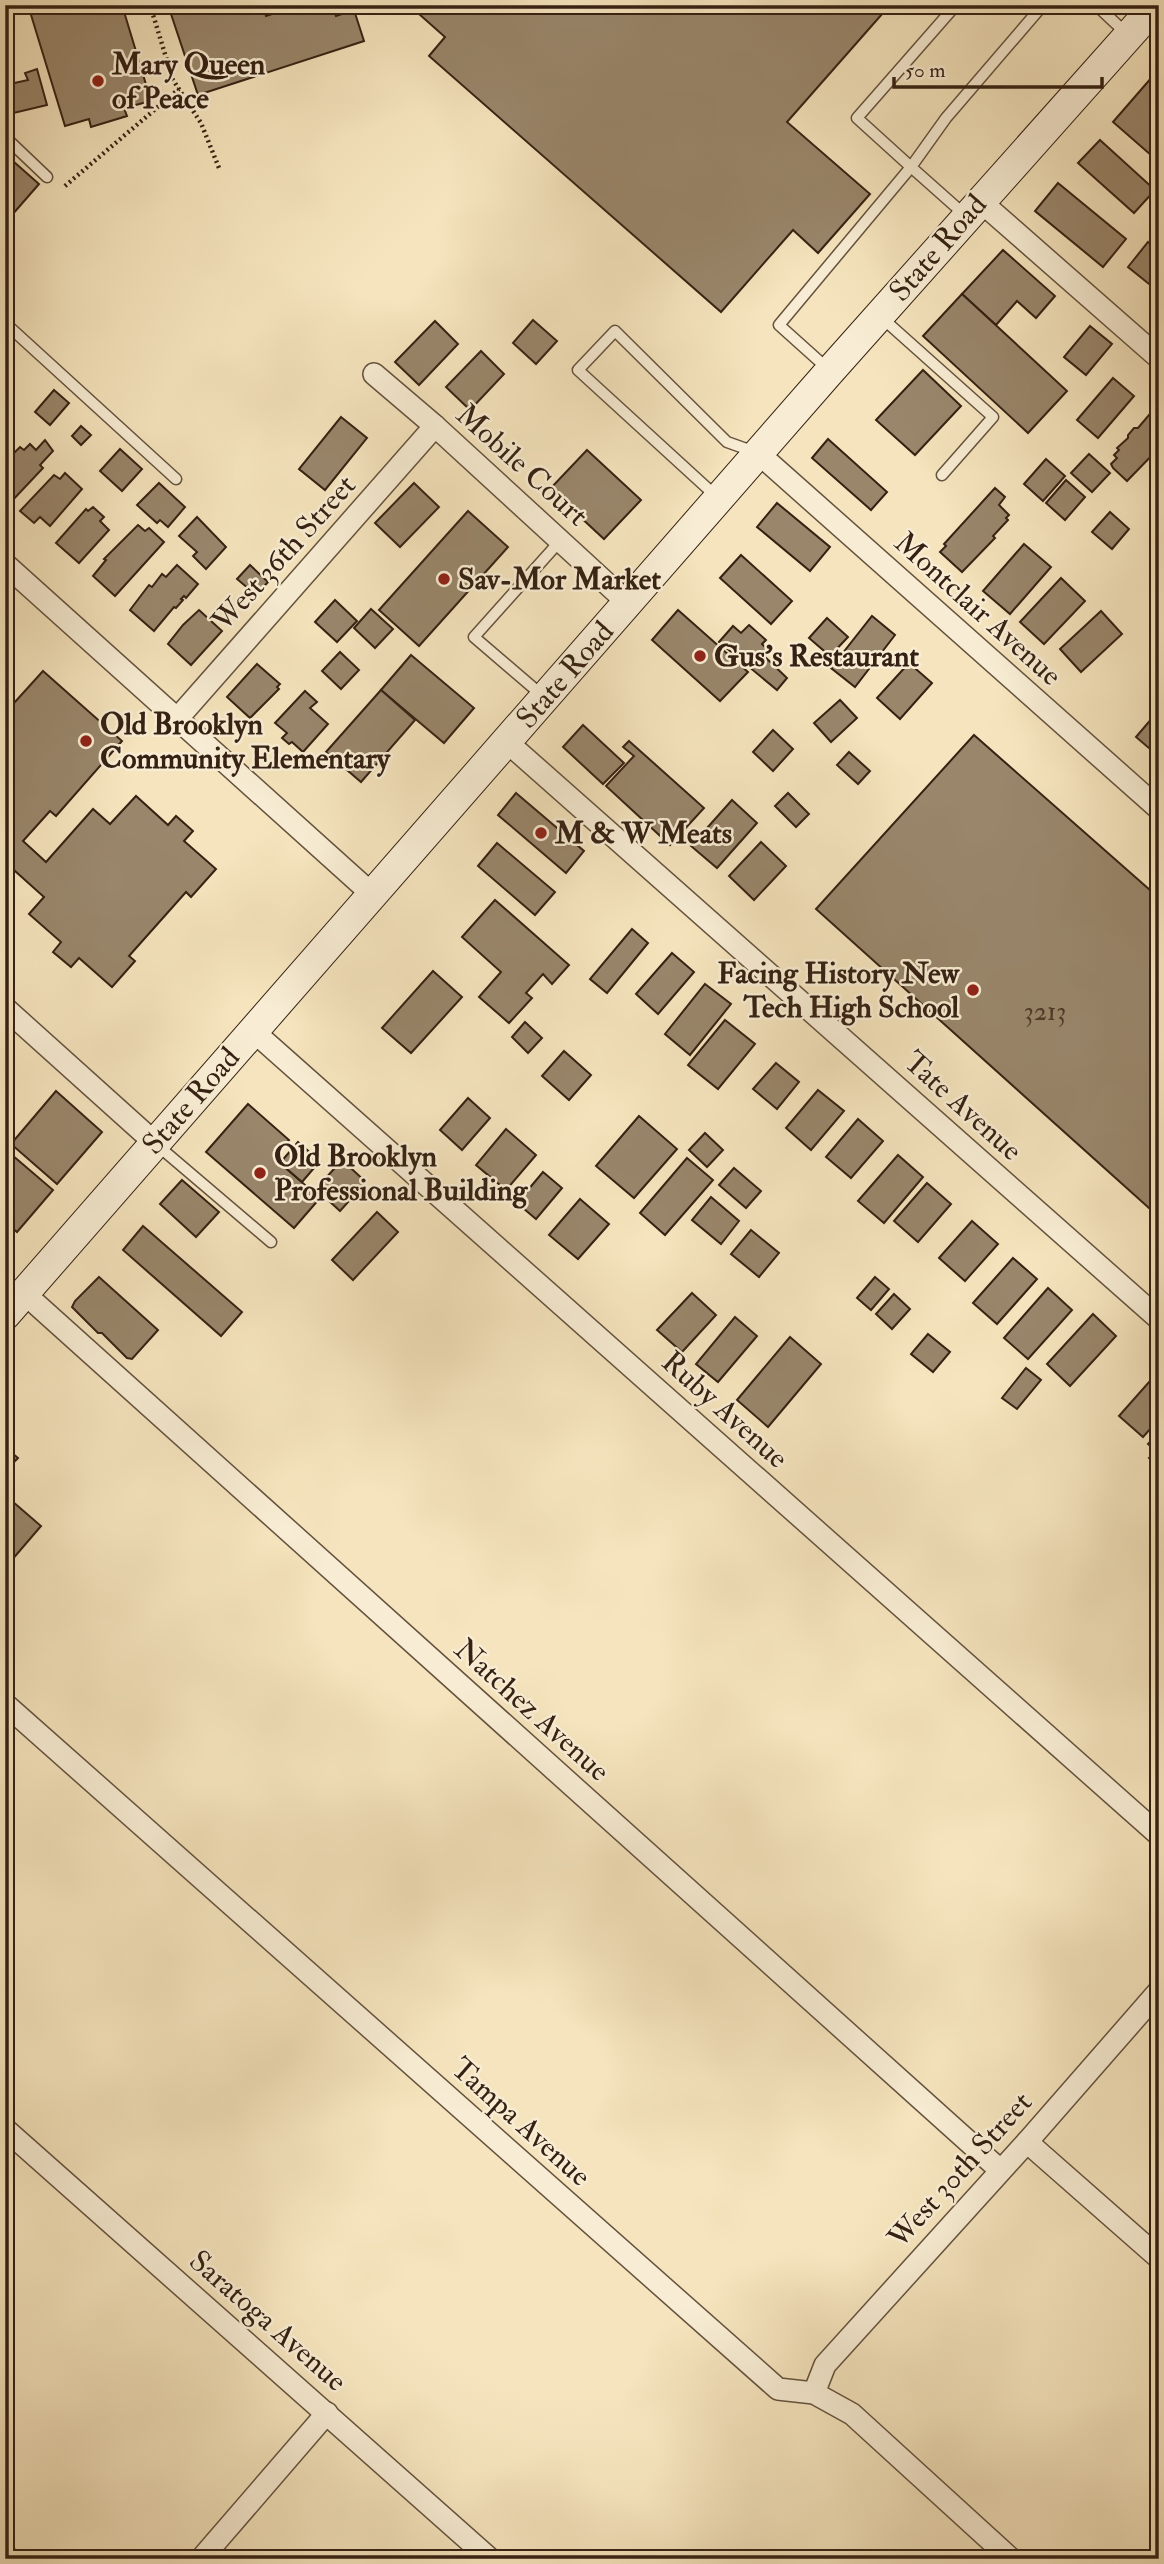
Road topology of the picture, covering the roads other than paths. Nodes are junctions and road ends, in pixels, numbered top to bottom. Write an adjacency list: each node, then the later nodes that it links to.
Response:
1 (956, 5): 7 (lane)
2 (1043, 5): 7 (lane)
3 (1096, 5): 5 (lane)
4 (1156, 5): 5 (main road, State Road)
5 (1128, 36): 9 (main road, State Road)
6 (5, 137): 8 (lane)
7 (911, 167): 9 (lane); 13 (lane)
8 (47, 177)
9 (973, 208): 10 (main road, State Road); 12 (street)
10 (879, 315): 13 (main road, State Road); 17 (lane)
11 (5, 323): 18 (lane)
12 (1159, 358)
13 (830, 371): 16 (main road, State Road)
14 (374, 374): 15 (street, Mobile Court)
15 (435, 426): 20 (street, Mobile Court); 24 (street, West 36th Street)
16 (758, 453): 19 (main road, State Road); 19 (lane); 26 (street, Montclair Avenue)
17 (942, 475)
18 (176, 479)
19 (718, 498): 22 (main road, State Road)
20 (560, 541): 22 (street, Mobile Court); 23 (lane)
21 (5, 564): 24 (street)
22 (628, 603): 23 (main road, State Road)
23 (545, 698): 25 (main road, State Road)
24 (177, 719): 27 (street)
25 (507, 742): 27 (main road, State Road); 33 (street, Tate Avenue)
26 (1159, 809)
27 (373, 895): 29 (main road, State Road)
28 (5, 1008): 30 (street)
29 (252, 1030): 30 (main road, State Road); 35 (street, Ruby Avenue)
30 (155, 1143): 31 (lane); 32 (main road, State Road)
31 (271, 1242)
32 (15, 1304): 39 (street, Natchez Avenue)
33 (1159, 1319)
34 (5, 1704): 41 (street, Tampa Avenue)
35 (1159, 1835)
36 (1159, 1991): 38 (street, West 30th Street)
37 (5, 2129): 42 (street, Saratoga Avenue)
38 (1027, 2142): 39 (street, West 30th Street); 40 (street)
39 (1000, 2170): 41 (street, West 30th Street)
40 (1159, 2258)
41 (814, 2393): 45 (street, Tampa Avenue)
42 (327, 2413): 43 (street); 44 (street, Saratoga Avenue)
43 (201, 2559)
44 (490, 2559)
45 (1010, 2559)

